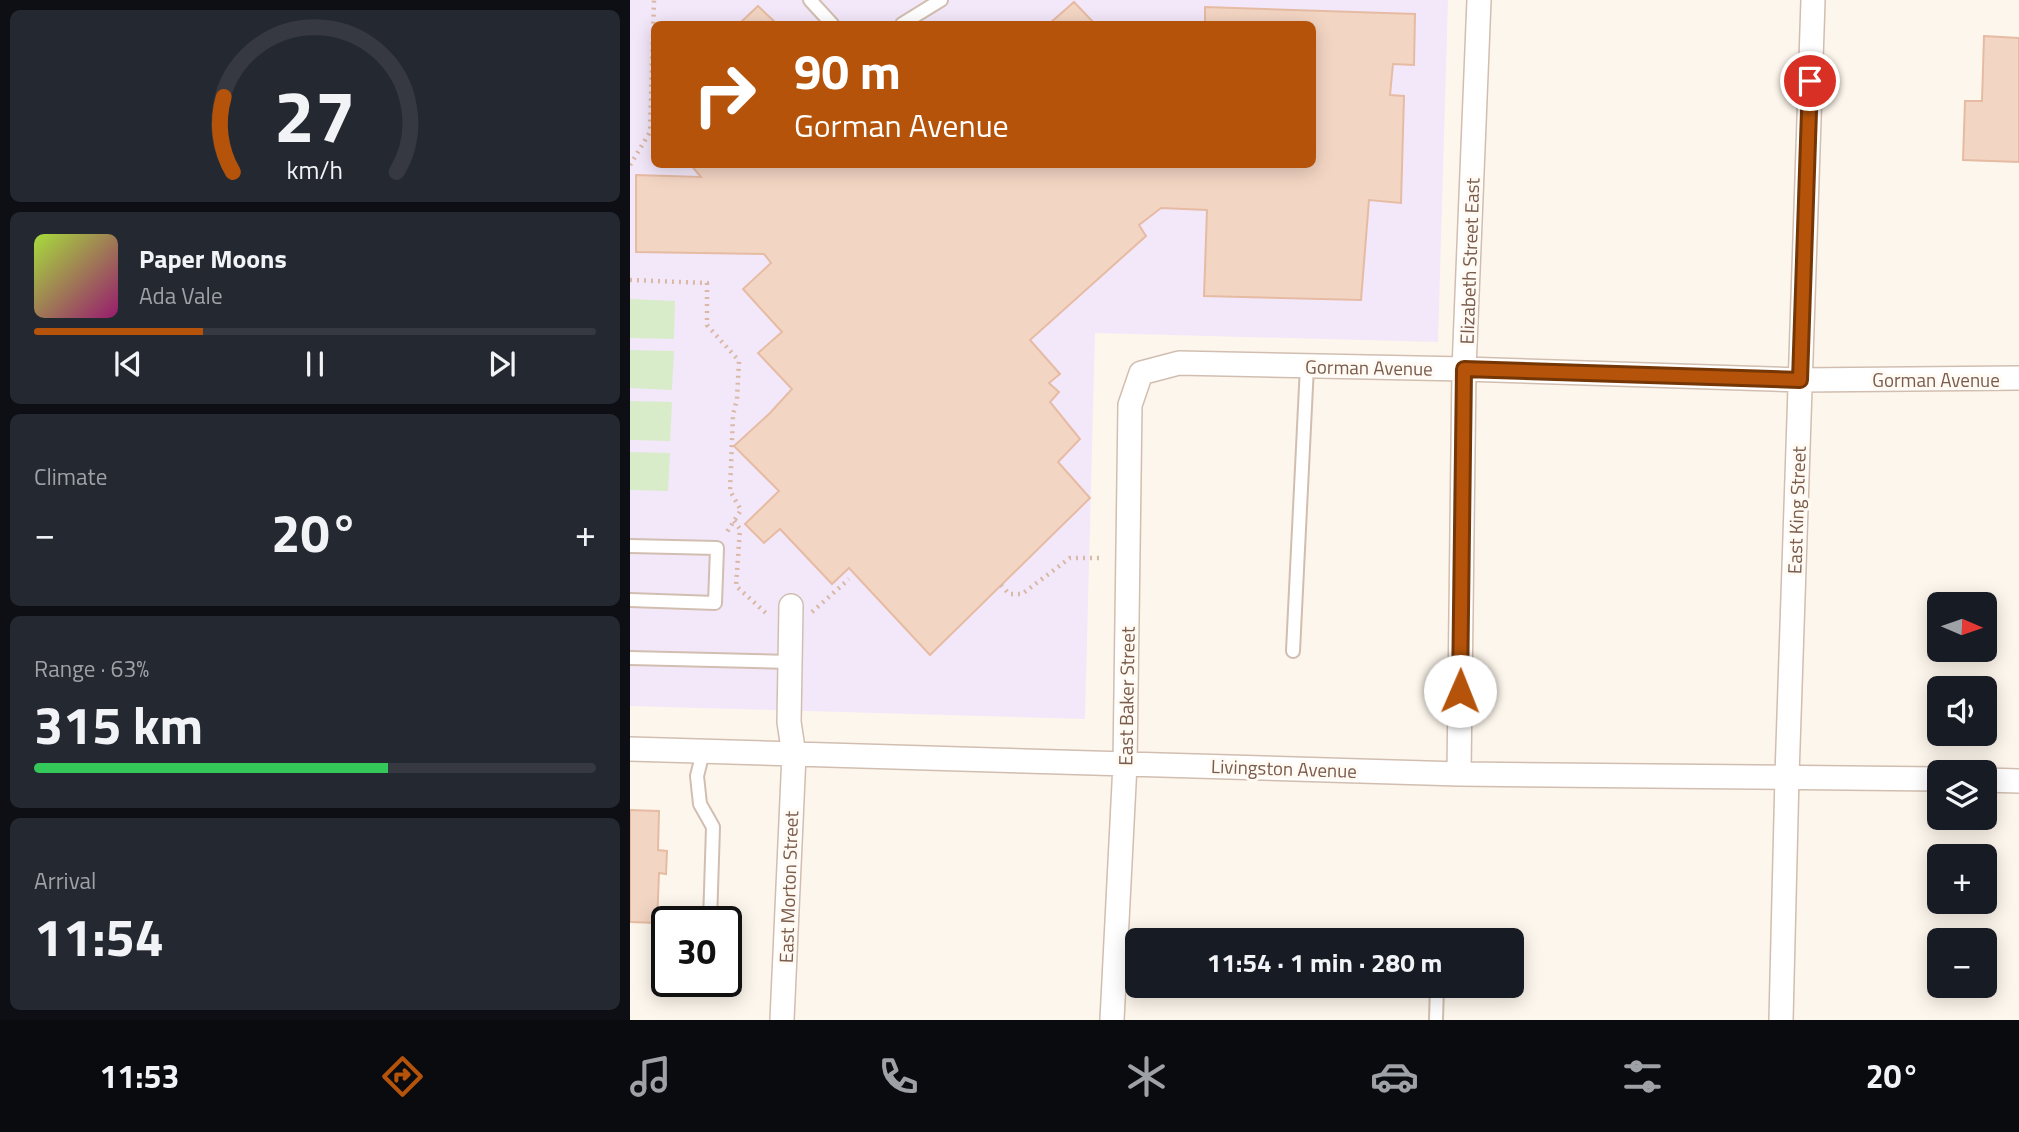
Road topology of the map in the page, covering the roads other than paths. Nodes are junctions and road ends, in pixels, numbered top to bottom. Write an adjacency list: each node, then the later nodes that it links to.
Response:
1 (810, 0): 5 (lane)
2 (942, 0): 6 (lane)
3 (1479, 0): 8 (street, Elizabeth Street East)
4 (1812, 0): 11 (street, East King Street)
5 (829, 21)
6 (907, 21)
7 (1307, 366): 8 (street, Gorman Avenue); 9 (street, Gorman Avenue); 15 (lane)
8 (1464, 369): 11 (street, Gorman Avenue); 22 (street, Elizabeth Street East)
9 (1141, 373): 21 (street, East Baker Street)
10 (2019, 379): 11 (street, Gorman Avenue)
11 (1800, 380): 23 (street, East King Street)
12 (630, 546): 13 (lane)
13 (630, 600)
14 (781, 612): 17 (street, East Morton Street)
15 (1293, 651)
16 (630, 657): 17 (lane)
17 (790, 662): 20 (street, East Morton Street)
18 (630, 750): 19 (street, Livingston Avenue)
19 (703, 752): 20 (street, Livingston Avenue); 27 (lane)
20 (794, 755): 21 (street, Livingston Avenue); 29 (street, East Morton Street)
21 (1125, 764): 22 (street, Livingston Avenue); 30 (street, East Baker Street)
22 (1459, 774): 23 (street, Livingston Avenue)
23 (1787, 776): 24 (street, Livingston Avenue); 32 (street, East King Street)
24 (1927, 779)
25 (1997, 780): 26 (street)
26 (2019, 781)
27 (711, 906)
28 (1437, 998): 31 (lane)
29 (782, 1020)
30 (1112, 1020)
31 (1436, 1020)
32 (1782, 1020)

